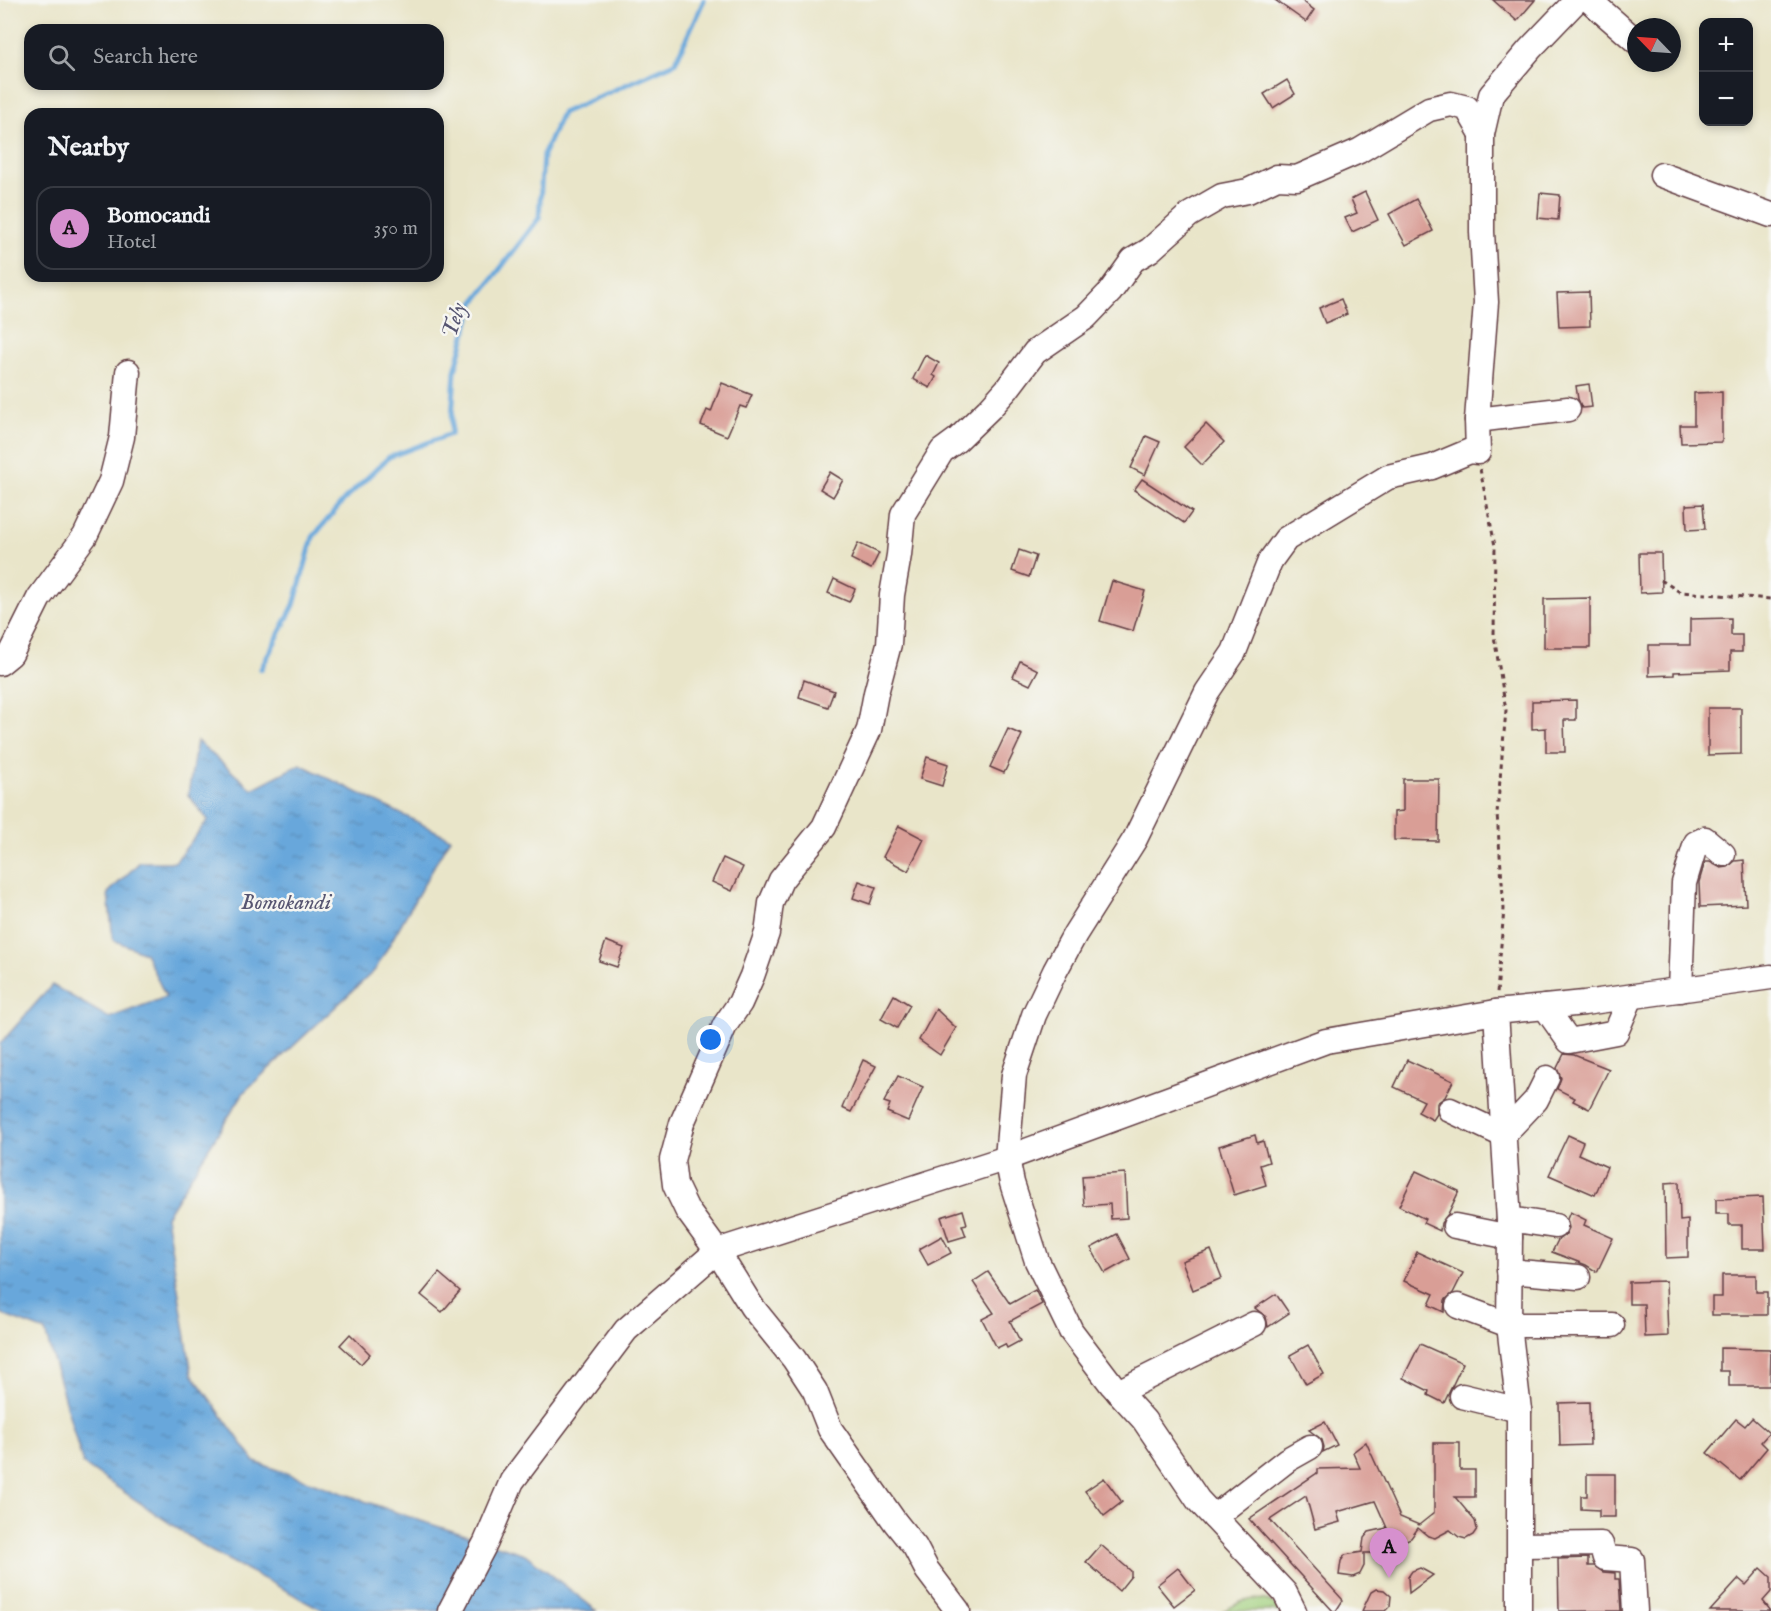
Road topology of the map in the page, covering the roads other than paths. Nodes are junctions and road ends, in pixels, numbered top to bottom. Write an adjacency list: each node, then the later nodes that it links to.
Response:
1 (1577, 0): 4 (street)
2 (1589, 0): 3 (street)
3 (1627, 33)
4 (1482, 134): 9 (street); 24 (street)
5 (1662, 175): 6 (street)
6 (1771, 215)
7 (128, 372): 10 (street)
8 (1568, 409): 9 (street)
9 (1478, 420): 20 (street)
10 (0, 663)
11 (1723, 854): 13 (street)
12 (1771, 977): 13 (street)
13 (1680, 990): 14 (street)
14 (1631, 997): 15 (street); 15 (street)
15 (1545, 1007): 16 (street)
16 (1496, 1012): 19 (street); 20 (street)
17 (1547, 1078): 19 (street)
18 (1450, 1110): 19 (street)
19 (1503, 1135): 23 (street)
20 (1007, 1158): 24 (street); 31 (street)
21 (1455, 1226): 23 (street)
22 (1555, 1226): 23 (street)
23 (1510, 1228): 25 (street)
24 (717, 1251): 37 (street); 38 (street)
25 (1509, 1271): 26 (street); 29 (street)
26 (1578, 1277)
27 (1458, 1306): 29 (street)
28 (1254, 1324): 31 (street)
29 (1509, 1324): 30 (street); 33 (street)
30 (1612, 1325)
31 (1118, 1392): 35 (street)
32 (1462, 1396): 33 (street)
33 (1520, 1410): 36 (street)
34 (1310, 1447): 35 (street)
35 (1214, 1517): 39 (street)
36 (1520, 1545): 40 (street); 41 (street)
37 (450, 1611)
38 (958, 1611)
39 (1294, 1611)
40 (1520, 1611)
41 (1635, 1611)

